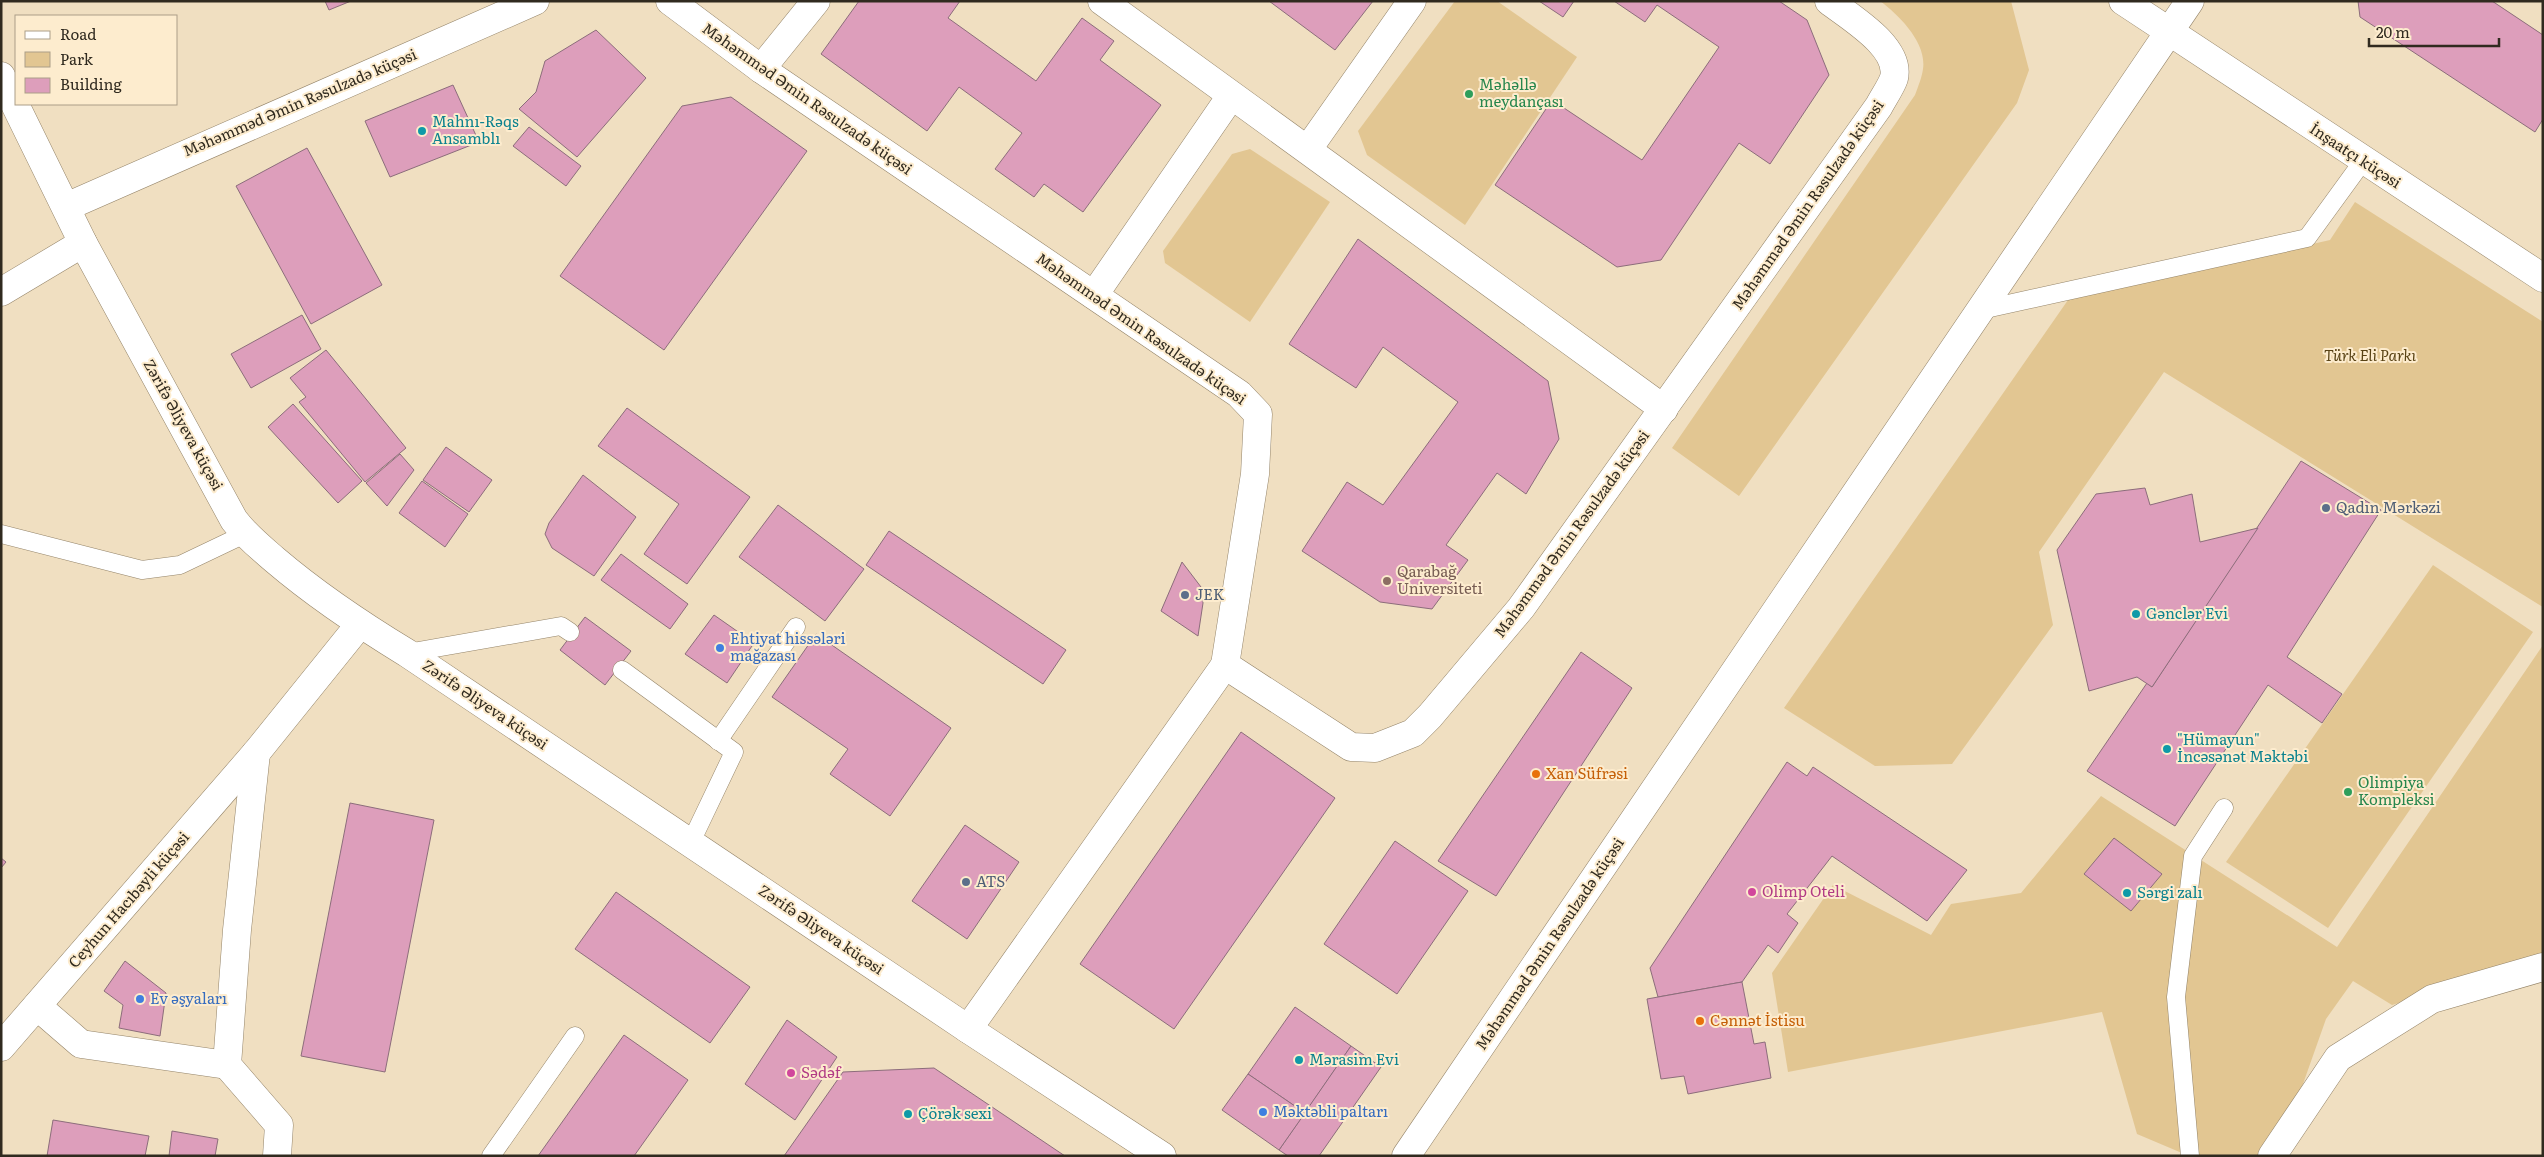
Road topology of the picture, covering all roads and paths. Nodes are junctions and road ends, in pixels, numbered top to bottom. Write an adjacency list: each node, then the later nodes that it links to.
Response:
1 (535, 1): 17 (street, Məhəmməd Əmin Rəsulzadə küçəsi)
2 (670, 1): 10 (street, Məhəmməd Əmin Rəsulzadə küçəsi)
3 (816, 1): 10 (street)
4 (1102, 1): 12 (street)
5 (1412, 1): 15 (street)
6 (1829, 1): 23 (street, Məhəmməd Əmin Rəsulzadə küçəsi)
7 (2122, 1): 9 (street)
8 (2190, 1): 9 (street, Məhəmməd Əmin Rəsulzadə küçəsi)
9 (2168, 33): 16 (street, İnşaatçı küçəsi); 22 (street, Məhəmməd Əmin Rəsulzadə küçəsi)
10 (761, 69): 21 (street, Məhəmməd Əmin Rəsulzadə küçəsi)
11 (1, 76): 13 (street, Zərifə Əliyeva küçəsi)
12 (1231, 96): 15 (street); 21 (street)
13 (15, 104)
14 (15, 105): 17 (street, Zərifə Əliyeva küçəsi)
15 (1308, 149): 23 (street)
16 (2363, 161): 19 (street, İnşaatçı küçəsi); 22 (lane)
17 (66, 207): 18 (street, Zərifə Əliyeva küçəsi)
18 (83, 243): 20 (street); 25 (street, Zərifə Əliyeva küçəsi)
19 (2543, 278)
20 (1, 292)
21 (1094, 295): 30 (street, Məhəmməd Əmin Rəsulzadə küçəsi)
22 (1981, 310): 45 (street, Məhəmməd Əmin Rəsulzadə küçəsi)
23 (1664, 409): 30 (street, Məhəmməd Əmin Rəsulzadə küçəsi)
24 (1, 534): 25 (lane)
25 (245, 534): 26 (street, Zərifə Əliyeva küçəsi)
26 (360, 624): 29 (street, Zərifə Əliyeva küçəsi); 33 (street, Ceyhun Hacıbəyli küçəsi)
27 (796, 627): 32 (lane)
28 (570, 632): 29 (lane)
29 (407, 653): 35 (street, Zərifə Əliyeva küçəsi)
30 (1225, 665): 38 (street)
31 (622, 670): 32 (lane)
32 (718, 740): 35 (lane)
33 (256, 752): 37 (street, Ceyhun Hacıbəyli küçəsi); 41 (street)
34 (2224, 808): 46 (lane)
35 (691, 842): 38 (street, Zərifə Əliyeva küçəsi)
36 (2543, 967): 47 (street)
37 (37, 1006): 40 (street, Ceyhun Hacıbəyli küçəsi); 41 (street)
38 (968, 1029): 44 (street, Zərifə Əliyeva küçəsi)
39 (575, 1036): 43 (lane)
40 (1, 1047)
41 (227, 1065): 42 (street)
42 (277, 1156)
43 (491, 1156)
44 (1162, 1156)
45 (1406, 1156)
46 (2190, 1156)
47 (2272, 1156)

